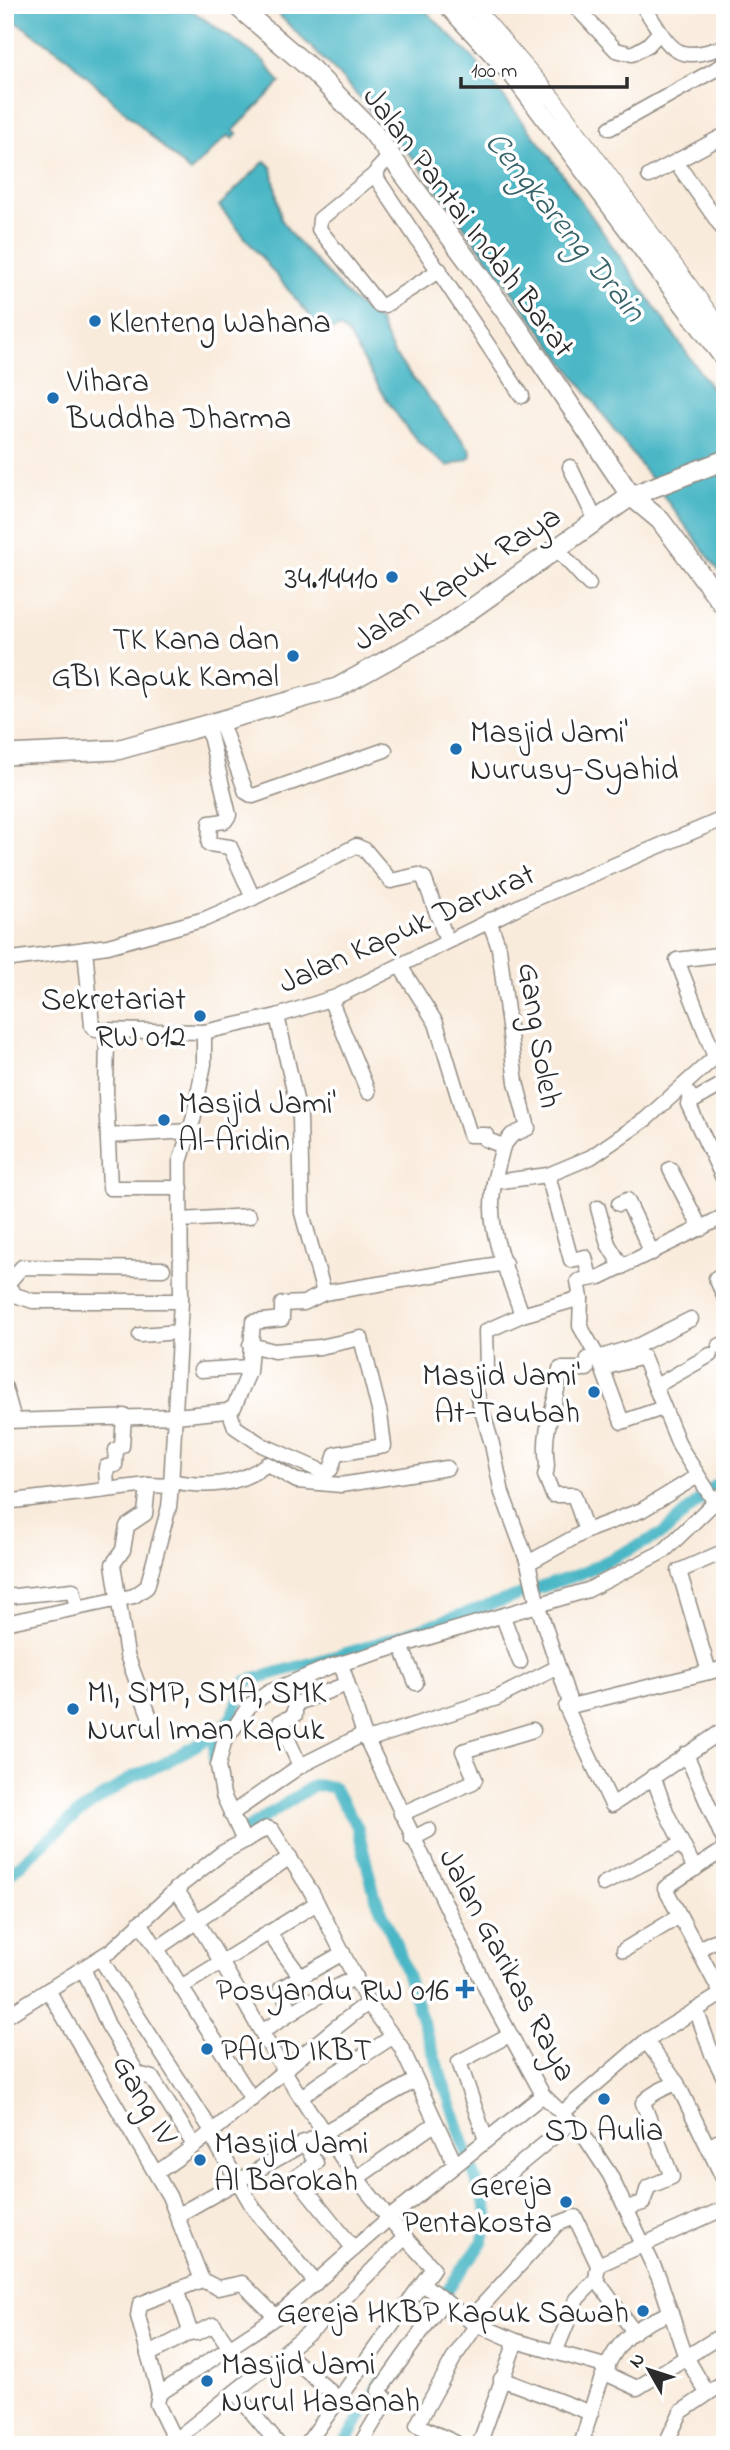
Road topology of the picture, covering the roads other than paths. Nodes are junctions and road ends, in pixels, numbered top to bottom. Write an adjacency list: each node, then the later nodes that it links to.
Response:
1 (236, 5): 11 (main road, Jalan Pantai Indah Barat)
2 (448, 5): 19 (main road)
3 (471, 5): 18 (street)
4 (574, 5): 6 (street)
5 (645, 6): 6 (street)
6 (658, 34): 7 (street)
7 (725, 46)
8 (725, 64): 9 (street)
9 (610, 128)
10 (725, 135): 12 (street)
11 (391, 155): 13 (street); 23 (main road, Jalan Pantai Indah Barat)
12 (676, 162): 14 (street); 15 (street)
13 (375, 174): 17 (street); 17 (street)
14 (649, 176)
15 (720, 217): 16 (street)
16 (725, 232)
17 (440, 270): 20 (street)
18 (725, 335)
19 (725, 359)
20 (522, 396)
21 (725, 460): 23 (main road, Jalan Kapuk Raya)
22 (570, 467): 24 (street)
23 (631, 496): 24 (main road, Jalan Kapuk Raya); 27 (main road, Jalan Pantai Indah Barat)
24 (595, 519): 25 (main road, Jalan Kapuk Raya)
25 (556, 548): 26 (street); 28 (main road, Jalan Kapuk Raya)
26 (589, 584)
27 (725, 607)
28 (214, 725): 29 (street); 30 (main road, Jalan Kapuk Raya); 32 (street)
29 (385, 750)
30 (5, 755)
31 (725, 818): 33 (street, Jalan Kapuk Darurat)
32 (253, 898): 34 (street); 35 (street)
33 (489, 920): 34 (street, Jalan Kapuk Darurat); 49 (street, Gang Soleh)
34 (447, 941): 38 (street, Jalan Kapuk Darurat)
35 (85, 949): 37 (street); 41 (street)
36 (725, 954): 43 (street)
37 (5, 960)
38 (400, 966): 39 (street, Jalan Kapuk Darurat); 49 (street)
39 (330, 999): 40 (street, Jalan Kapuk Darurat); 45 (street)
40 (277, 1016): 42 (street, Jalan Kapuk Darurat); 68 (street)
41 (107, 1032): 42 (street, Jalan Kapuk Darurat); 48 (street)
42 (204, 1032): 47 (street)
43 (684, 1082): 46 (street); 51 (street)
44 (724, 1087): 46 (street)
45 (368, 1091)
46 (693, 1101): 53 (street)
47 (189, 1131): 48 (street); 54 (street)
48 (108, 1136): 54 (street)
49 (503, 1146): 52 (street)
50 (670, 1169): 60 (street)
51 (548, 1175): 52 (street); 66 (street)
52 (494, 1182): 62 (street)
53 (725, 1182)
54 (181, 1188): 59 (street)
55 (619, 1204): 61 (street)
56 (598, 1208): 63 (street)
57 (249, 1216): 59 (street)
58 (725, 1216): 60 (street)
59 (181, 1220): 71 (street)
60 (701, 1229): 61 (street)
61 (652, 1253): 63 (street)
62 (505, 1263): 68 (street); 72 (street)
63 (622, 1267): 66 (street)
64 (163, 1269): 67 (street)
65 (725, 1274): 70 (street)
66 (590, 1278): 69 (street)
67 (6, 1283): 71 (street)
68 (324, 1293): 76 (street)
69 (581, 1298): 72 (street); 78 (street)
70 (725, 1298)
71 (181, 1301): 74 (street)
72 (522, 1315): 97 (street)
73 (691, 1319): 78 (street)
74 (179, 1332): 75 (street); 86 (street)
75 (141, 1335)
76 (250, 1345): 79 (street); 84 (street)
77 (718, 1348): 81 (street)
78 (599, 1361): 81 (street); 83 (street); 95 (street)
79 (249, 1367): 80 (street); 84 (street)
80 (201, 1370)
81 (656, 1386): 83 (street)
82 (5, 1388): 87 (street)
83 (663, 1408): 89 (street)
84 (229, 1410): 86 (street)
85 (124, 1416): 86 (street); 87 (street); 92 (street)
86 (175, 1416): 90 (street)
87 (10, 1421)
88 (447, 1468): 90 (street)
89 (697, 1478): 93 (street); 95 (street)
90 (171, 1484): 91 (street); 99 (street)
91 (148, 1485): 92 (street); 99 (street)
92 (107, 1489): 94 (street)
93 (718, 1497): 100 (street)
94 (5, 1502)
95 (586, 1531): 97 (street)
96 (725, 1551): 109 (street)
97 (530, 1568): 100 (street)
98 (5, 1597): 101 (street)
99 (116, 1599): 101 (street); 115 (street)
100 (538, 1602): 102 (street); 107 (street)
101 (77, 1608): 103 (street)
102 (503, 1617): 104 (street); 105 (street)
103 (5, 1623)
104 (402, 1648): 106 (street); 110 (street)
105 (520, 1662)
106 (341, 1664): 111 (street, Jalan Garikas Raya); 112 (street)
107 (558, 1667): 109 (street); 118 (street)
108 (725, 1668): 109 (street)
109 (709, 1672)
110 (416, 1683)
111 (347, 1684): 114 (street); 118 (street, Jalan Garikas Raya)
112 (279, 1687): 114 (street); 123 (street)
113 (565, 1707): 121 (street)
114 (293, 1716): 120 (street)
115 (152, 1723)
116 (725, 1729): 119 (street)
117 (533, 1731): 122 (street)
118 (365, 1737): 120 (street); 122 (street, Jalan Garikas Raya)
119 (686, 1754): 121 (street); 126 (street)
120 (300, 1766): 123 (street)
121 (653, 1776): 127 (street)
122 (401, 1814): 125 (street, Jalan Garikas Raya)
123 (238, 1830): 129 (street); 132 (street)
124 (429, 1830): 125 (street)
125 (412, 1839): 156 (street, Jalan Garikas Raya)
126 (725, 1843)
127 (681, 1844): 130 (street); 131 (street)
128 (725, 1849): 130 (street)
129 (289, 1857): 133 (street); 136 (street)
130 (695, 1870): 134 (street)
131 (603, 1884)
132 (176, 1889): 135 (street); 136 (street)
133 (317, 1903): 137 (street); 142 (street)
134 (678, 1917): 140 (street); 141 (street)
135 (140, 1922): 139 (street); 143 (street)
136 (197, 1922): 139 (street); 144 (street)
137 (268, 1932): 144 (street); 146 (street)
138 (725, 1936): 140 (street)
139 (158, 1948): 148 (street)
140 (698, 1949): 150 (street)
141 (624, 1950)
142 (343, 1953): 146 (street); 147 (street)
143 (100, 1958): 145 (street); 169 (street)
144 (223, 1963): 148 (street); 155 (street)
145 (83, 1969): 149 (street); 173 (street)
146 (300, 1976): 152 (street)
147 (356, 1977): 151 (street); 152 (street)
148 (181, 1987): 165 (street)
149 (48, 1990): 154 (street); 177 (street, Gang IV)
150 (723, 1994): 153 (street)
151 (368, 2003): 157 (street); 159 (street)
152 (291, 2012): 155 (street)
153 (697, 2012): 158 (street); 160 (street)
154 (5, 2017)
155 (263, 2031): 159 (street)
156 (509, 2035): 163 (street, Jalan Garikas Raya); 171 (street)
157 (393, 2036): 161 (street); 164 (street)
158 (646, 2041): 162 (street); 166 (street)
159 (285, 2071): 164 (street); 165 (street)
160 (725, 2079)
161 (416, 2080): 167 (street); 168 (street)
162 (677, 2083): 174 (street); 183 (street)
163 (542, 2095): 166 (street, Jalan Garikas Raya); 171 (street)
164 (303, 2098): 168 (street)
165 (252, 2099): 169 (street)
166 (566, 2118): 182 (street); 183 (street, Jalan Garikas Raya)
167 (436, 2123): 176 (street); 179 (street)
168 (324, 2131): 172 (street); 179 (street)
169 (211, 2132): 173 (street); 180 (street)
170 (725, 2138): 174 (street)
171 (486, 2140): 176 (street)
172 (304, 2142): 175 (street); 178 (street)
173 (194, 2145): 177 (street)
174 (709, 2146): 181 (street)
175 (278, 2157): 178 (street); 180 (street)
176 (456, 2163): 186 (street)
177 (156, 2173): 185 (street, Gang IV)
178 (295, 2176): 189 (street)
179 (357, 2178): 186 (street)
180 (238, 2179): 185 (street); 192 (street)
181 (725, 2182)
182 (495, 2185)
183 (627, 2208): 188 (street, Jalan Garikas Raya)
184 (725, 2208): 188 (street)
185 (178, 2215): 191 (street, Gang IV)
186 (388, 2219): 187 (street); 189 (street)
187 (404, 2238): 194 (street); 204 (street)
188 (643, 2242): 190 (street); 195 (street, Jalan Garikas Raya)
189 (355, 2249): 192 (street)
190 (597, 2272): 197 (street); 199 (street); 203 (street)
191 (202, 2280): 193 (street); 196 (street)
192 (316, 2283): 196 (street)
193 (177, 2292): 198 (street); 205 (street)
194 (436, 2294): 197 (street); 213 (street); 219 (street)
195 (671, 2312): 199 (street); 206 (street, Jalan Garikas Raya)
196 (276, 2316): 202 (street)
197 (472, 2323): 201 (street); 216 (street)
198 (191, 2332): 202 (street); 205 (street)
199 (634, 2332): 207 (street)
200 (725, 2333): 206 (street)
201 (516, 2341): 203 (street); 208 (street)
202 (230, 2348): 212 (street)
203 (556, 2350): 207 (street)
204 (284, 2352): 210 (street); 213 (street)
205 (148, 2355): 212 (street)
206 (685, 2355): 207 (street); 211 (street, Jalan Garikas Raya)
207 (607, 2370): 214 (street)
208 (501, 2379): 214 (street); 220 (street)
209 (725, 2382): 211 (street)
210 (235, 2392): 215 (street); 217 (street)
211 (707, 2393): 222 (street)
212 (159, 2394): 215 (street)
213 (339, 2399): 218 (street)
214 (591, 2413): 221 (street)
215 (176, 2443)
216 (456, 2443)
217 (279, 2445)
218 (306, 2445)
219 (360, 2445)
220 (478, 2445)
221 (581, 2445)
222 (665, 2445)

